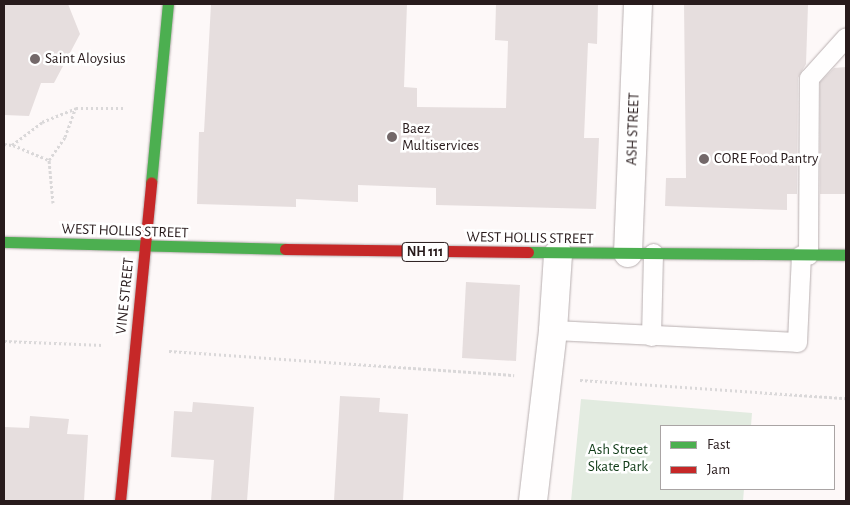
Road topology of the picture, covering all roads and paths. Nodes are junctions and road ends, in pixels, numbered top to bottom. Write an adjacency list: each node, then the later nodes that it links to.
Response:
1 (168, 4): 11 (main road, VINE STREET)
2 (638, 4): 12 (street, ASH STREET)
3 (846, 37): 14 (lane)
4 (76, 108): 5 (path); 7 (path); 8 (path)
5 (130, 109)
6 (4, 144): 7 (path)
7 (12, 145): 8 (path)
8 (49, 160): 9 (path)
9 (53, 203)
10 (4, 242): 11 (main road, WEST HOLLIS STREET / NH 111)
11 (145, 247): 13 (main road, WEST HOLLIS STREET / NH 111); 19 (main road, VINE STREET)
12 (640, 253): 13 (main road, WEST HOLLIS STREET / NH 111); 14 (main road, WEST HOLLIS STREET / NH 111); 17 (lane)
13 (558, 254): 16 (street)
14 (804, 255): 15 (main road, WEST HOLLIS STREET / NH 111); 17 (lane)
15 (846, 255)
16 (553, 330): 17 (lane); 20 (street)
17 (651, 336)
18 (4, 341): 19 (path)
19 (135, 348): 20 (path); 22 (main road, VINE STREET)
20 (548, 378): 21 (path); 23 (street)
21 (846, 398)
22 (120, 501)
23 (533, 501)

